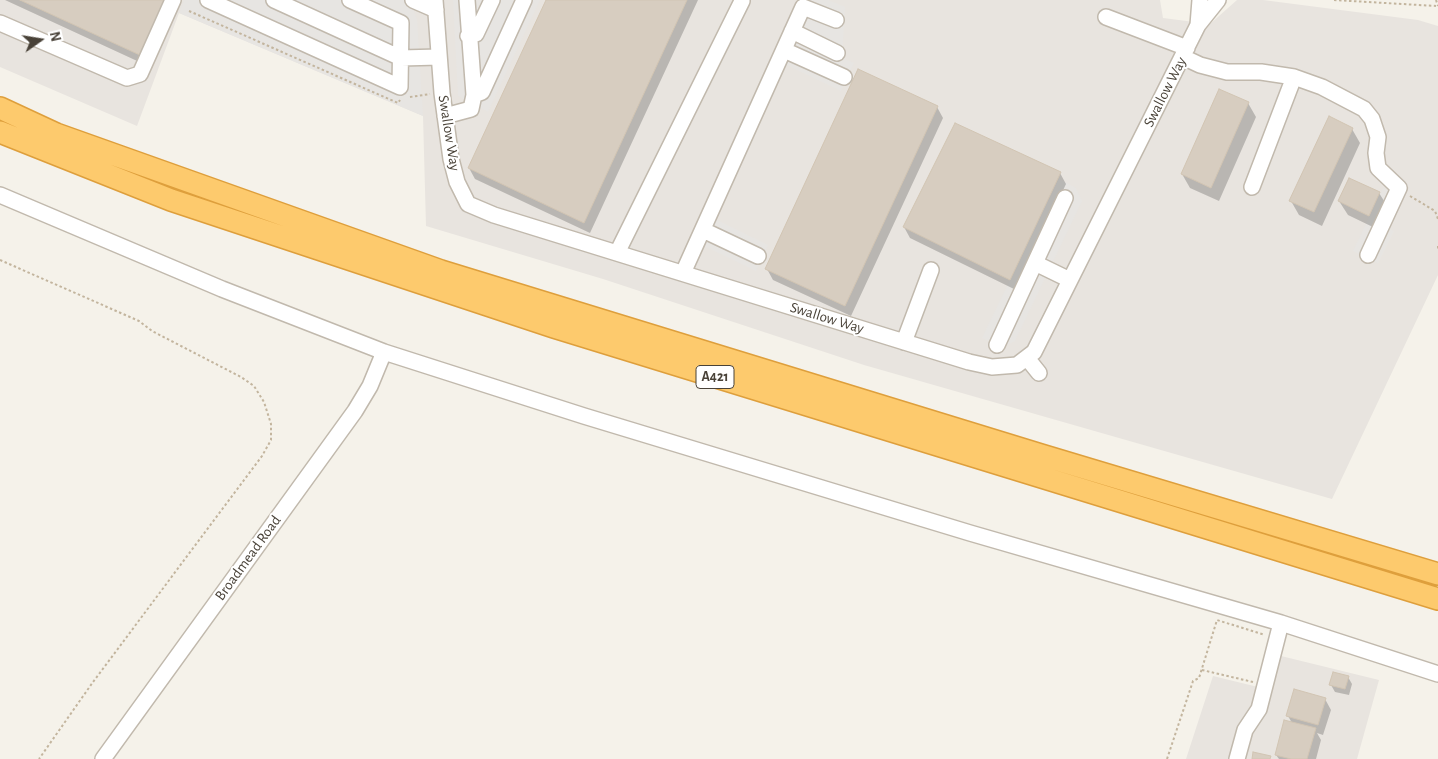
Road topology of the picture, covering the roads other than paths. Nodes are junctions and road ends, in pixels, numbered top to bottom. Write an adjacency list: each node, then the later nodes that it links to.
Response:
1 (173, 0): 15 (street)
2 (208, 0): 23 (street)
3 (274, 0): 23 (street)
4 (350, 0): 23 (street)
5 (413, 0): 12 (street)
6 (467, 0): 18 (street)
7 (492, 0): 18 (street)
8 (524, 0): 26 (street)
9 (1200, 0): 16 (street, Swallow Way)
10 (1218, 0): 16 (street, Swallow Way)
11 (742, 1): 34 (street)
12 (436, 5): 22 (street, Swallow Way)
13 (1106, 17): 21 (street)
14 (836, 20): 17 (street)
15 (0, 23)
16 (1198, 25): 21 (street, Swallow Way)
17 (792, 31): 19 (street); 20 (street)
18 (468, 36): 26 (street)
19 (784, 50): 24 (street); 33 (street)
20 (838, 52)
21 (1185, 52): 25 (street); 40 (street, Swallow Way)
22 (440, 57): 23 (street); 28 (street, Swallow Way)
23 (401, 58)
24 (844, 77)
25 (1294, 77): 30 (street); 35 (street)
26 (474, 95): 28 (street)
27 (0, 108): 46 (highway, A421)
28 (445, 116): 34 (street, Swallow Way)
29 (0, 132): 47 (highway, A421)
30 (1252, 187)
31 (0, 195): 43 (street)
32 (1064, 198): 37 (street)
33 (703, 230): 36 (street); 39 (street)
34 (617, 253): 39 (street, Swallow Way)
35 (1368, 255)
36 (758, 256)
37 (1034, 263): 40 (street); 42 (street)
38 (931, 270): 41 (street)
39 (683, 273): 41 (street, Swallow Way)
40 (1070, 280): 44 (street, Swallow Way)
41 (904, 342): 44 (street, Swallow Way)
42 (997, 345)
43 (384, 352): 48 (street); 50 (street, Broadmead Road)
44 (1027, 358): 45 (street)
45 (1039, 372)
46 (1438, 574)
47 (1438, 599)
48 (1281, 623): 49 (street); 51 (street)
49 (1438, 674)
50 (102, 759)
51 (1237, 759)

